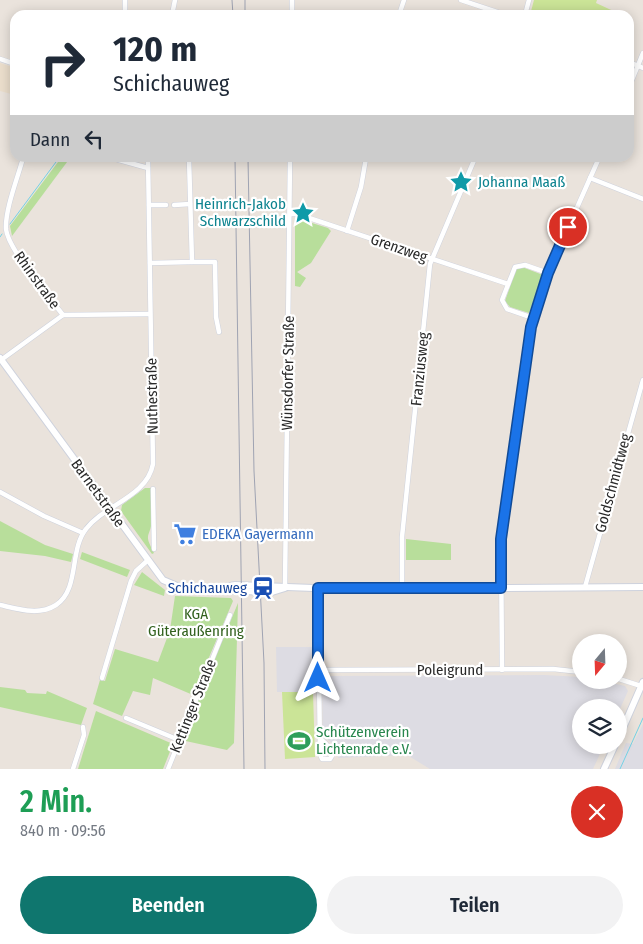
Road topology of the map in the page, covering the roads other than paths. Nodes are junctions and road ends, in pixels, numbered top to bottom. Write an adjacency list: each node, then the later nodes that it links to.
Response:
1 (461, 0): 2 (street)
2 (491, 10)
3 (643, 53): 5 (street)
4 (634, 64): 5 (street)
5 (638, 66): 6 (street); 7 (street)
6 (643, 68)
7 (634, 75)
8 (22, 162): 31 (street, Rhinstraße)
9 (126, 162): 16 (street)
10 (148, 162): 16 (street, Nuthestraße)
11 (189, 162): 19 (street)
12 (290, 162): 23 (street, Wünsdorfer Straße)
13 (365, 162): 24 (street)
14 (473, 162): 25 (street, Franziusweg)
15 (597, 162): 17 (street)
16 (148, 168): 20 (street, Nuthestraße)
17 (590, 178): 18 (street); 28 (street)
18 (643, 199)
19 (190, 204): 22 (street); 26 (street)
20 (149, 205): 21 (street); 27 (street, Nuthestraße)
21 (166, 205)
22 (174, 205)
23 (290, 214): 24 (street, Grenzweg); 44 (street, Wünsdorfer Straße)
24 (347, 230): 25 (street, Grenzweg)
25 (431, 259): 29 (street, Grenzweg); 46 (street, Franziusweg)
26 (192, 262): 27 (street); 33 (street)
27 (150, 263): 30 (street, Nuthestraße)
28 (548, 273): 29 (street); 32 (street)
29 (508, 284): 32 (street)
30 (150, 314): 31 (street); 38 (street, Nuthestraße)
31 (62, 315): 34 (street)
32 (533, 318): 47 (street)
33 (219, 332)
34 (1, 359): 38 (street, Barnetstraße)
35 (643, 380): 42 (street, Goldschmidtweg)
36 (153, 489): 40 (street)
37 (0, 492): 39 (street)
38 (110, 509): 39 (street, Nuthestraße); 41 (street, Barnetstraße)
39 (83, 533): 48 (street)
40 (154, 549)
41 (148, 561): 44 (street, Barnetstraße); 53 (street)
42 (585, 587): 43 (street); 47 (street)
43 (643, 587)
44 (285, 588): 45 (street)
45 (318, 588): 46 (street); 50 (street)
46 (402, 588): 47 (street)
47 (501, 588): 51 (street)
48 (0, 605)
49 (230, 615): 60 (street, Kettinger Straße)
50 (318, 670): 51 (street, Poleigrund); 59 (street)
51 (502, 670): 52 (street, Poleigrund)
52 (572, 672)
53 (102, 678)
54 (628, 681): 55 (street)
55 (642, 684): 57 (street)
56 (126, 718): 60 (street)
57 (627, 718)
58 (83, 727): 62 (street)
59 (320, 738): 59 (street)
60 (178, 740): 63 (street, Kettinger Straße)
61 (611, 754): 64 (street)
62 (73, 769)
63 (168, 769)
64 (604, 769)

